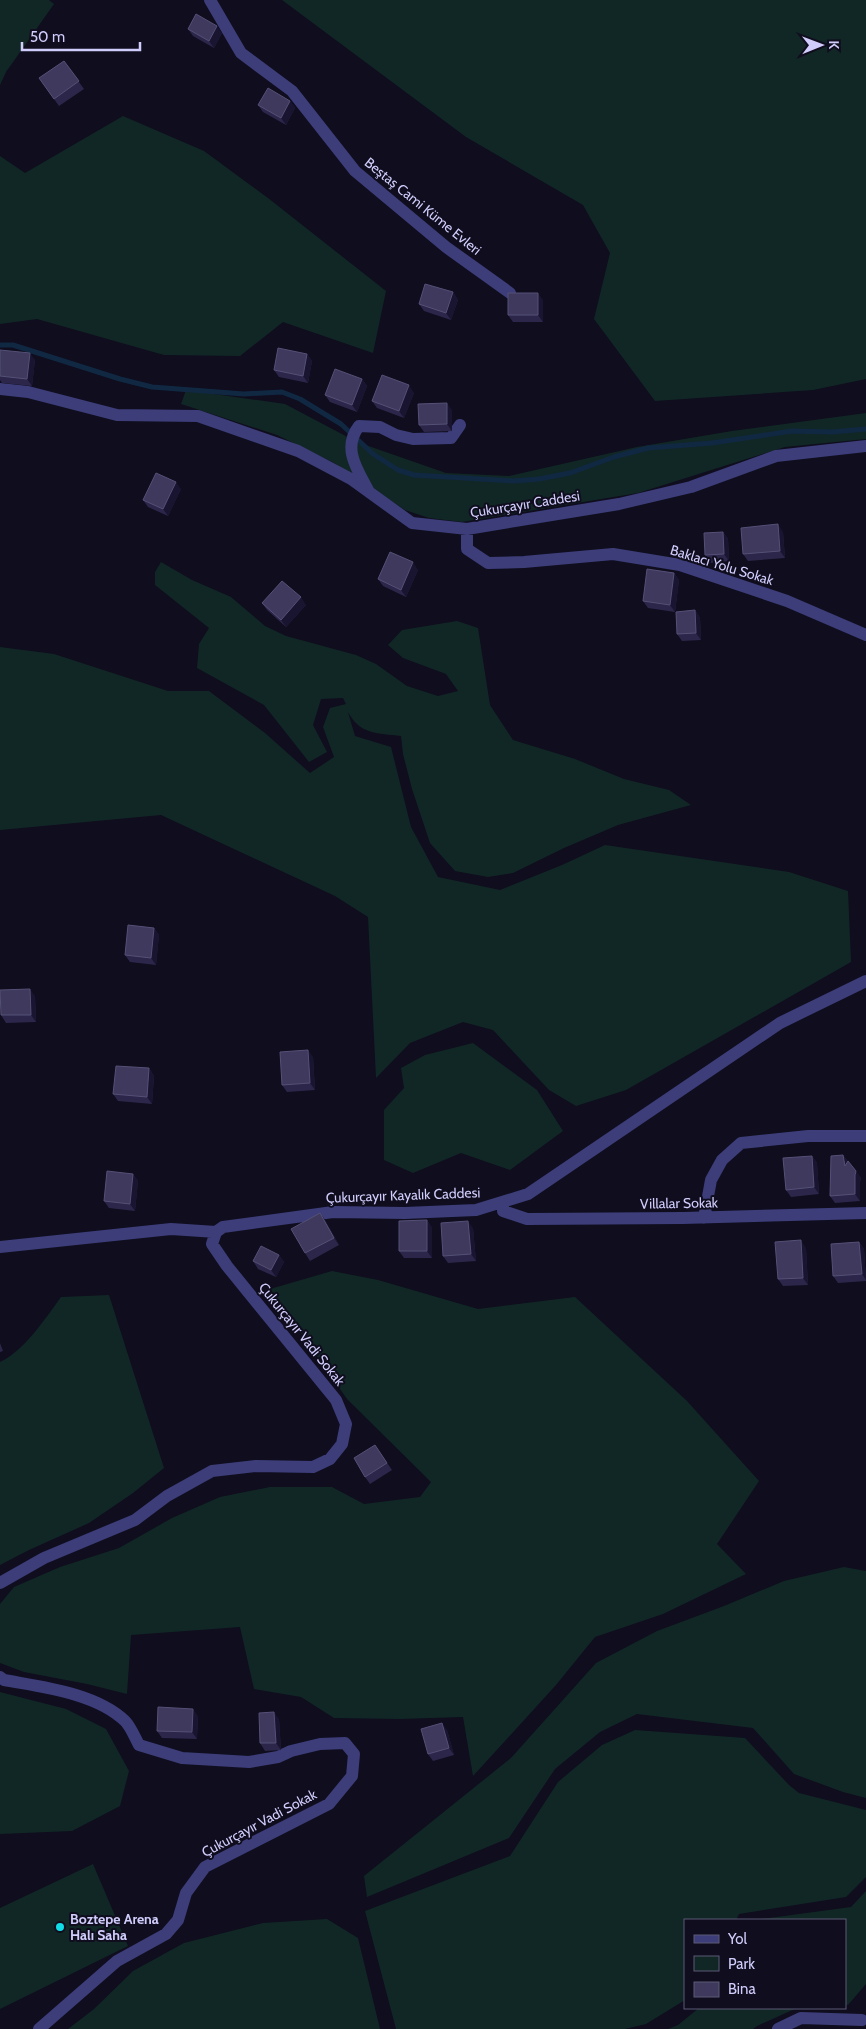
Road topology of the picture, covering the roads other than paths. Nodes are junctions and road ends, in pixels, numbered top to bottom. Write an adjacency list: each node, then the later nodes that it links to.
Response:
1 (210, 0): 2 (street, Beştaş Cami Küme Evleri)
2 (510, 293)
3 (0, 389): 6 (street, Çukurçayır Caddesi)
4 (460, 425): 6 (street)
5 (866, 446): 7 (street, Çukurçayır Caddesi)
6 (370, 492): 7 (street, Çukurçayır Caddesi)
7 (467, 529): 8 (street, Baklacı Yolu Sokak)
8 (866, 635)
9 (866, 981): 11 (street, Çukurçayır Kayalık Caddesi)
10 (866, 1136): 13 (street)
11 (503, 1203): 13 (street, Villalar Sokak); 14 (street, Çukurçayır Kayalık Caddesi)
12 (866, 1213): 13 (street, Villalar Sokak)
13 (704, 1218)
14 (216, 1232): 15 (street, Çukurçayır Kayalık Caddesi); 16 (street, Çukurçayır Vadi Sokak)
15 (0, 1247)
16 (0, 1583)
17 (0, 1677): 19 (street, Çukurçayır Vadi Sokak)
18 (862, 2020): 20 (street)
19 (39, 2029)
20 (778, 2029)

